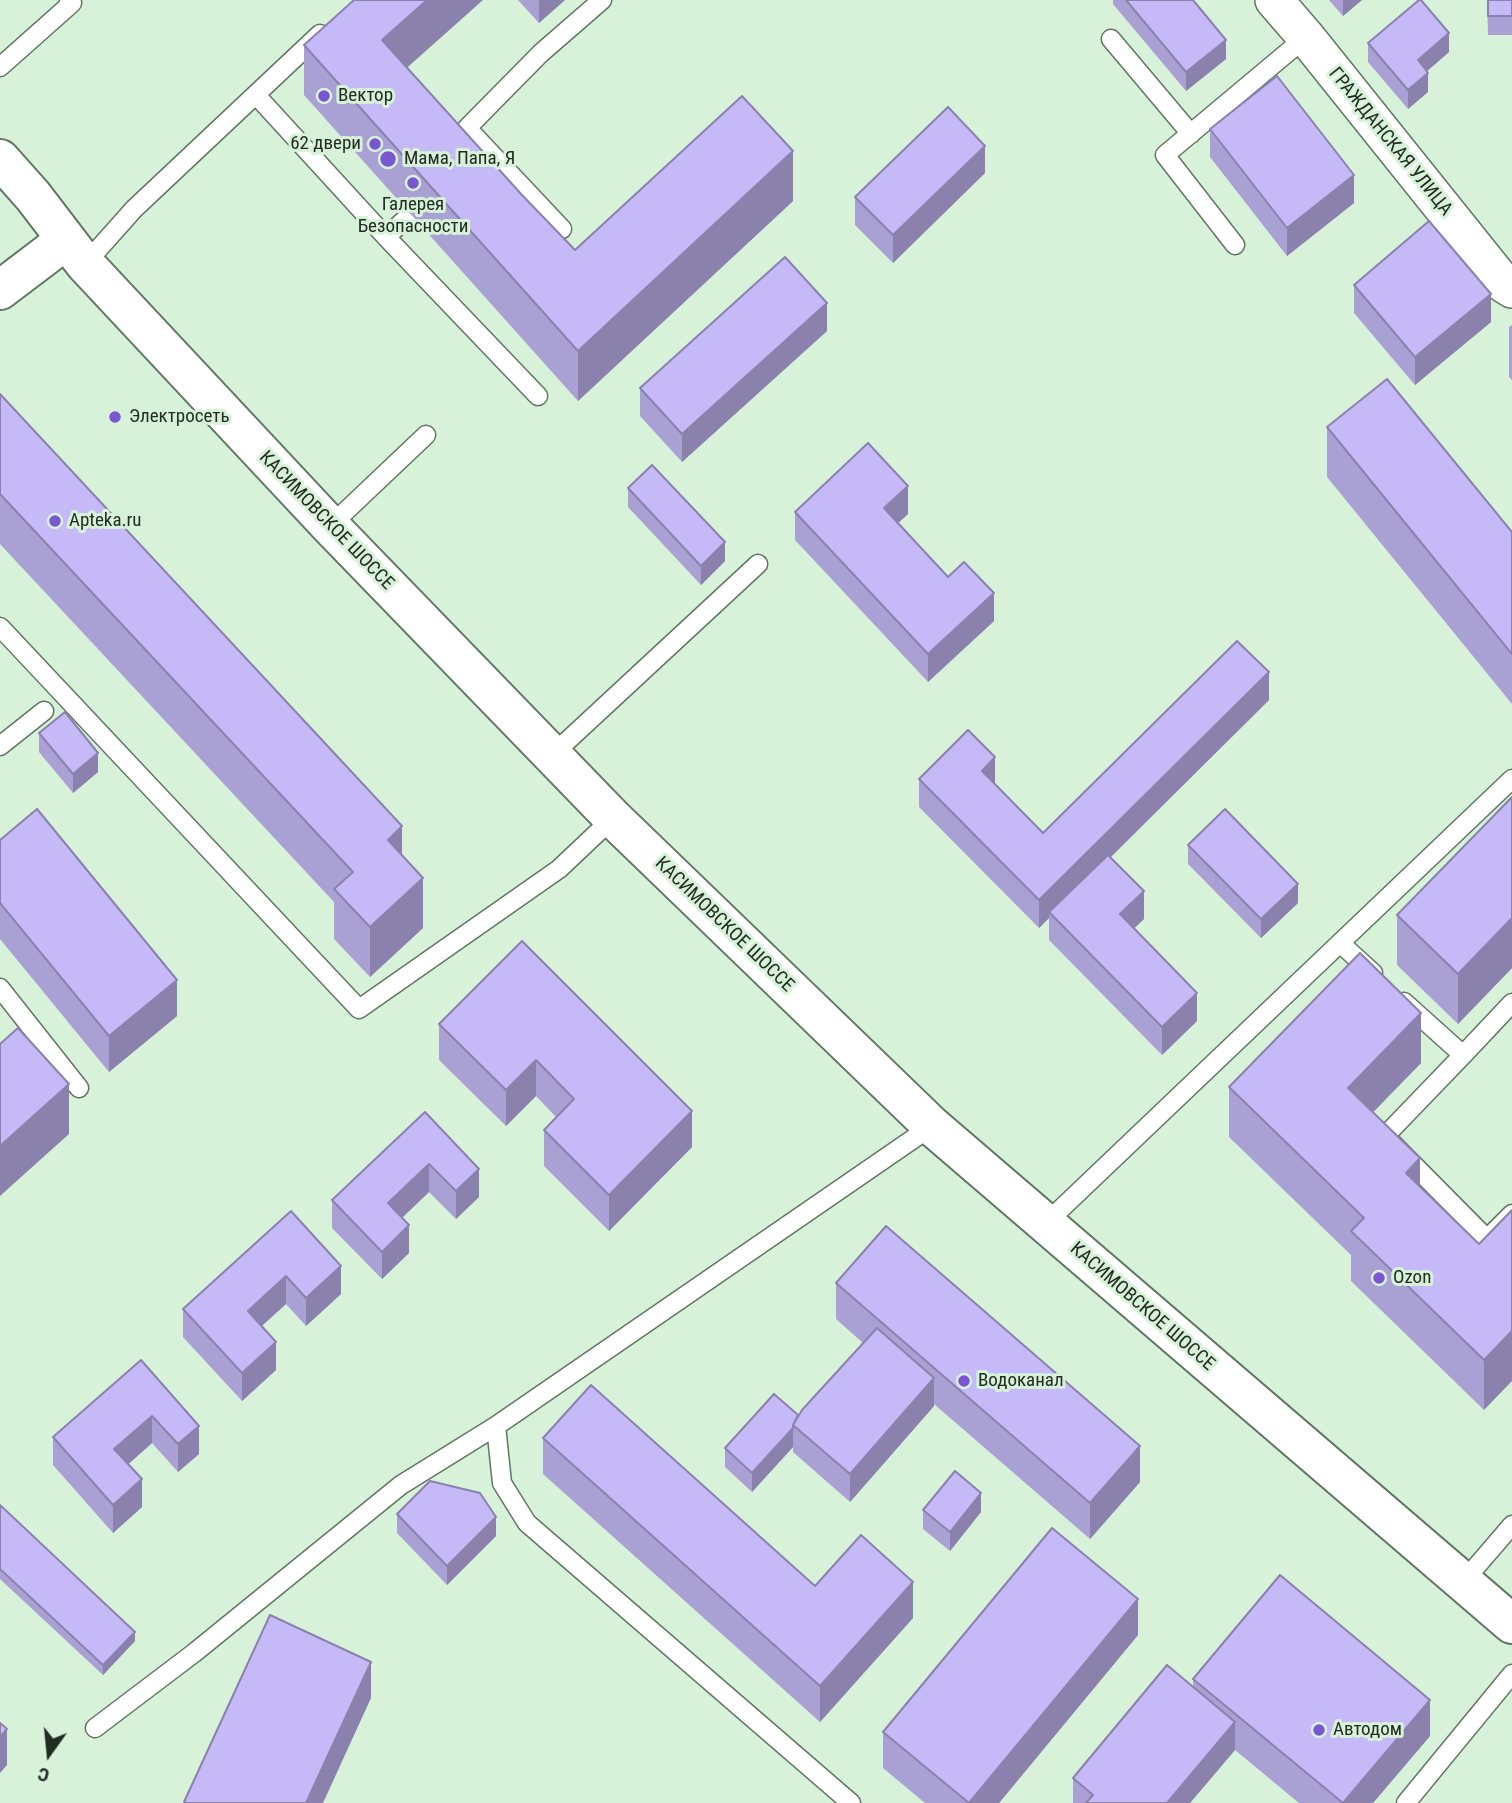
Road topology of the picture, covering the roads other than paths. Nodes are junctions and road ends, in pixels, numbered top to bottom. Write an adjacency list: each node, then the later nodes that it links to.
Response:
1 (602, 0): 9 (lane)
2 (1274, 0): 5 (street, ГРАЖДАНСКАЯ УЛИЦА)
3 (72, 1): 7 (lane)
4 (337, 19): 8 (lane)
5 (1306, 37): 10 (lane); 18 (street, ГРАЖДАНСКАЯ УЛИЦА)
6 (1111, 39): 10 (lane)
7 (0, 67)
8 (256, 95): 15 (lane); 17 (lane)
9 (467, 128): 12 (lane); 14 (lane)
10 (1191, 134): 16 (lane)
11 (0, 159): 17 (main road, КАСИМОВСКОЕ ШОССЕ)
12 (459, 173)
13 (411, 214): 15 (lane)
14 (562, 229)
15 (386, 237): 20 (lane)
16 (1235, 246)
17 (76, 252): 19 (main road); 22 (main road, КАСИМОВСКОЕ ШОССЕ)
18 (1508, 287)
19 (0, 290)
20 (538, 396)
21 (426, 435): 22 (lane)
22 (330, 526): 27 (main road, КАСИМОВСКОЕ ШОССЕ)
23 (758, 564): 27 (lane)
24 (0, 627): 29 (lane)
25 (44, 711): 26 (lane)
26 (0, 747)
27 (552, 755): 29 (main road, КАСИМОВСКОЕ ШОССЕ)
28 (1512, 779): 30 (lane)
29 (613, 818): 35 (main road, КАСИМОВСКОЕ ШОССЕ)
30 (1340, 943): 33 (lane); 37 (lane)
31 (0, 988): 34 (lane)
32 (1512, 1003): 33 (lane)
33 (1462, 1055): 36 (lane)
34 (79, 1087)
35 (932, 1126): 37 (main road, КАСИМОВСКОЕ ШОССЕ); 38 (lane)
36 (1512, 1214)
37 (1045, 1224): 40 (main road, КАСИМОВСКОЕ ШОССЕ)
38 (496, 1426): 43 (lane); 44 (lane)
39 (1512, 1525): 40 (lane)
40 (1463, 1582): 41 (main road, КАСИМОВСКОЕ ШОССЕ)
41 (1512, 1624)
42 (1512, 1674): 45 (lane)
43 (95, 1728)
44 (850, 1803)
45 (1406, 1803)

